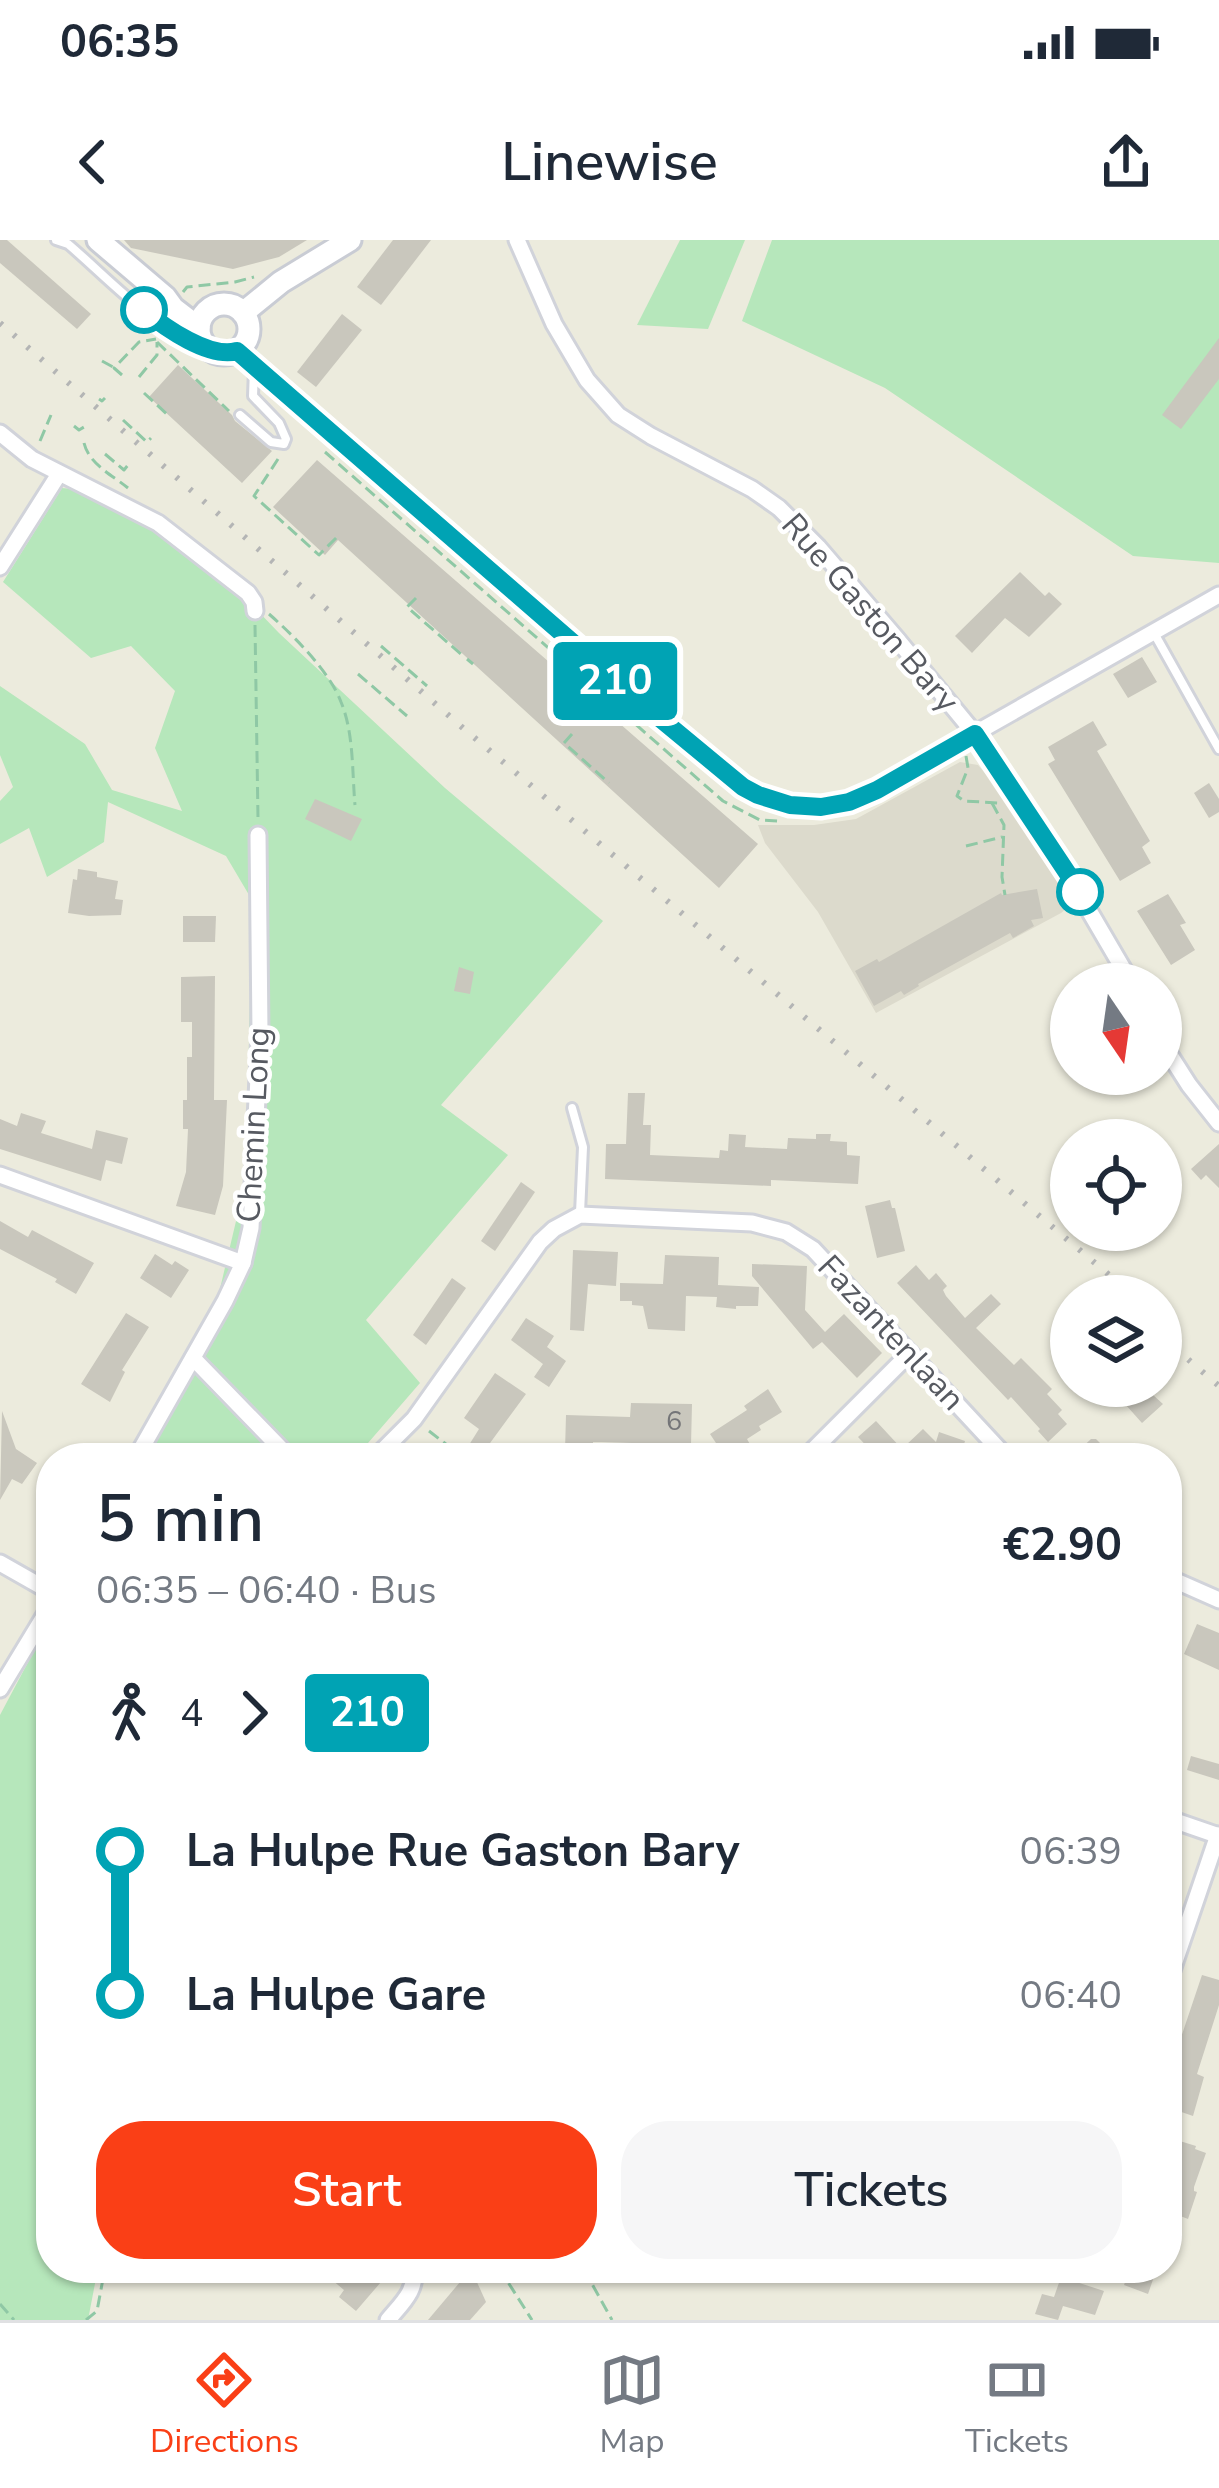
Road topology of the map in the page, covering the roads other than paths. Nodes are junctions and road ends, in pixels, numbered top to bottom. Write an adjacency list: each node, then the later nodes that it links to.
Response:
1 (56, 240): 5 (lane)
2 (98, 240): 7 (main road)
3 (350, 240): 6 (main road)
4 (518, 240): 17 (street, Rue Gaston Bary)
5 (69, 242): 7 (lane)
6 (243, 313): 7 (main road); 8 (main road)
7 (204, 327): 8 (main road)
8 (237, 351): 9 (street)
9 (254, 367): 10 (lane); 17 (street)
10 (240, 415)
11 (0, 433): 12 (street)
12 (59, 474): 13 (street); 15 (street)
13 (0, 567)
14 (1219, 595): 16 (street)
15 (255, 606)
16 (1153, 632): 17 (street); 18 (lane)
17 (975, 734): 20 (street, Rue Gaston Bary)
18 (1219, 748)
19 (258, 835): 26 (street, Chemin Long)
20 (1120, 963)
21 (1182, 1074): 23 (street)
22 (572, 1108): 25 (lane)
23 (1219, 1123)
24 (0, 1175): 26 (street)
25 (580, 1215): 27 (street, Fazantenlaan); 31 (street)
26 (243, 1263): 28 (street, Chemin Long)
27 (910, 1353): 32 (street); 33 (street, Fazantenlaan)
28 (194, 1358): 29 (street, Chemin Long); 30 (street)
29 (145, 1443)
30 (276, 1443)
31 (390, 1443)
32 (820, 1443)
33 (993, 1443)
34 (0, 1562): 35 (street)
35 (36, 1583)
36 (1182, 1584): 37 (street)
37 (1219, 1600)
38 (36, 1630): 39 (street)
39 (0, 1689)
40 (1182, 1823): 41 (street)
41 (1218, 1836): 42 (street)
42 (1182, 1941)
43 (413, 2283): 44 (street)
44 (388, 2320)

